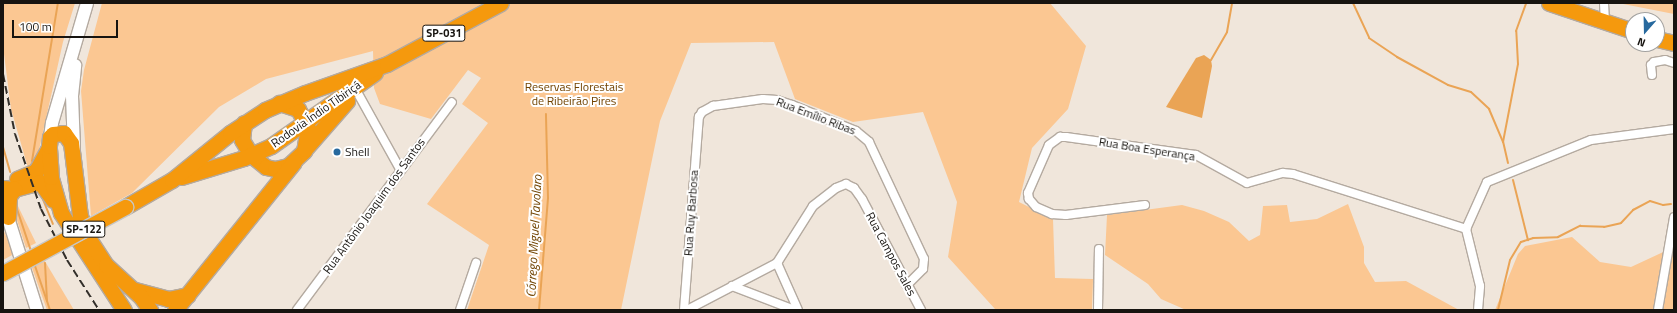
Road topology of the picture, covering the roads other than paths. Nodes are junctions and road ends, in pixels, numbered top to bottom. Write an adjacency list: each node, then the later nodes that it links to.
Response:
1 (87, 3): 7 (main road, SP-122)
2 (501, 3): 9 (highway, Rodovia Índio Tibiriçá / SP-031)
3 (1549, 3): 5 (highway)
4 (1604, 3): 5 (street)
5 (1605, 22): 6 (highway)
6 (1625, 28)
7 (80, 30): 20 (main road, SP-122); 22 (main road, SP-122)
8 (1674, 63): 10 (street)
9 (387, 64): 11 (highway, Rodovia Índio Tibiriçá / SP-031); 13 (highway, Rodovia Índio Tibiriçá / SP-031)
10 (1652, 75)
11 (357, 89): 17 (highway, Rodovia Índio Tibiriçá / SP-031); 21 (highway); 25 (street)
12 (452, 102): 25 (street, Rua Antônio Joaquim dos Santos)
13 (279, 103): 14 (highway); 16 (highway, Rodovia Índio Tibiriçá / SP-031)
14 (298, 109): 17 (highway); 19 (highway)
15 (699, 117): 39 (street, Rua Emílio Ribas); 49 (street, Rua Ruy Barbosa)
16 (244, 123): 23 (highway); 26 (highway, Rodovia Índio Tibiriçá / SP-031)
17 (307, 123): 19 (highway, Rodovia Índio Tibiriçá / SP-031); 21 (highway)
18 (1674, 129): 34 (street)
19 (293, 133): 23 (highway, Rodovia Índio Tibiriçá / SP-031)
20 (50, 142): 22 (highway); 27 (highway); 31 (highway, SP-122)
21 (304, 151): 24 (highway)
22 (74, 152): 41 (highway, SP-122)
23 (255, 158): 24 (highway); 26 (highway, Rodovia Índio Tibiriçá / SP-031); 28 (highway)
24 (294, 162): 28 (highway)
25 (400, 169): 47 (street, Rua Antônio Joaquim dos Santos)
26 (172, 180): 38 (highway, Rodovia Índio Tibiriçá / SP-031, bridge)
27 (6, 184): 31 (highway); 32 (highway)
28 (267, 196): 42 (highway)
29 (3, 203): 32 (main road)
30 (1145, 205): 34 (street, Rua Boa Esperança)
31 (61, 212): 45 (highway, SP-122)
32 (8, 217): 44 (main road)
33 (1674, 217): 56 (street)
34 (1466, 229): 55 (street)
35 (1099, 248): 54 (street)
36 (777, 262): 39 (street, Rua Campos Sales); 40 (street); 52 (street)
37 (476, 263): 48 (street)
38 (3, 273)
39 (907, 285): 53 (street, Rua Campos Sales)
40 (732, 286): 50 (street); 51 (street)
41 (132, 289): 42 (highway); 43 (highway, SP-122)
42 (188, 295): 46 (highway)
43 (147, 308)
44 (37, 310)
45 (124, 310)
46 (175, 310)
47 (297, 310)
48 (460, 310)
49 (684, 310)
50 (687, 310)
51 (795, 310)
52 (798, 310)
53 (920, 310)
54 (1098, 310)
55 (1478, 310)
56 (1658, 310)

